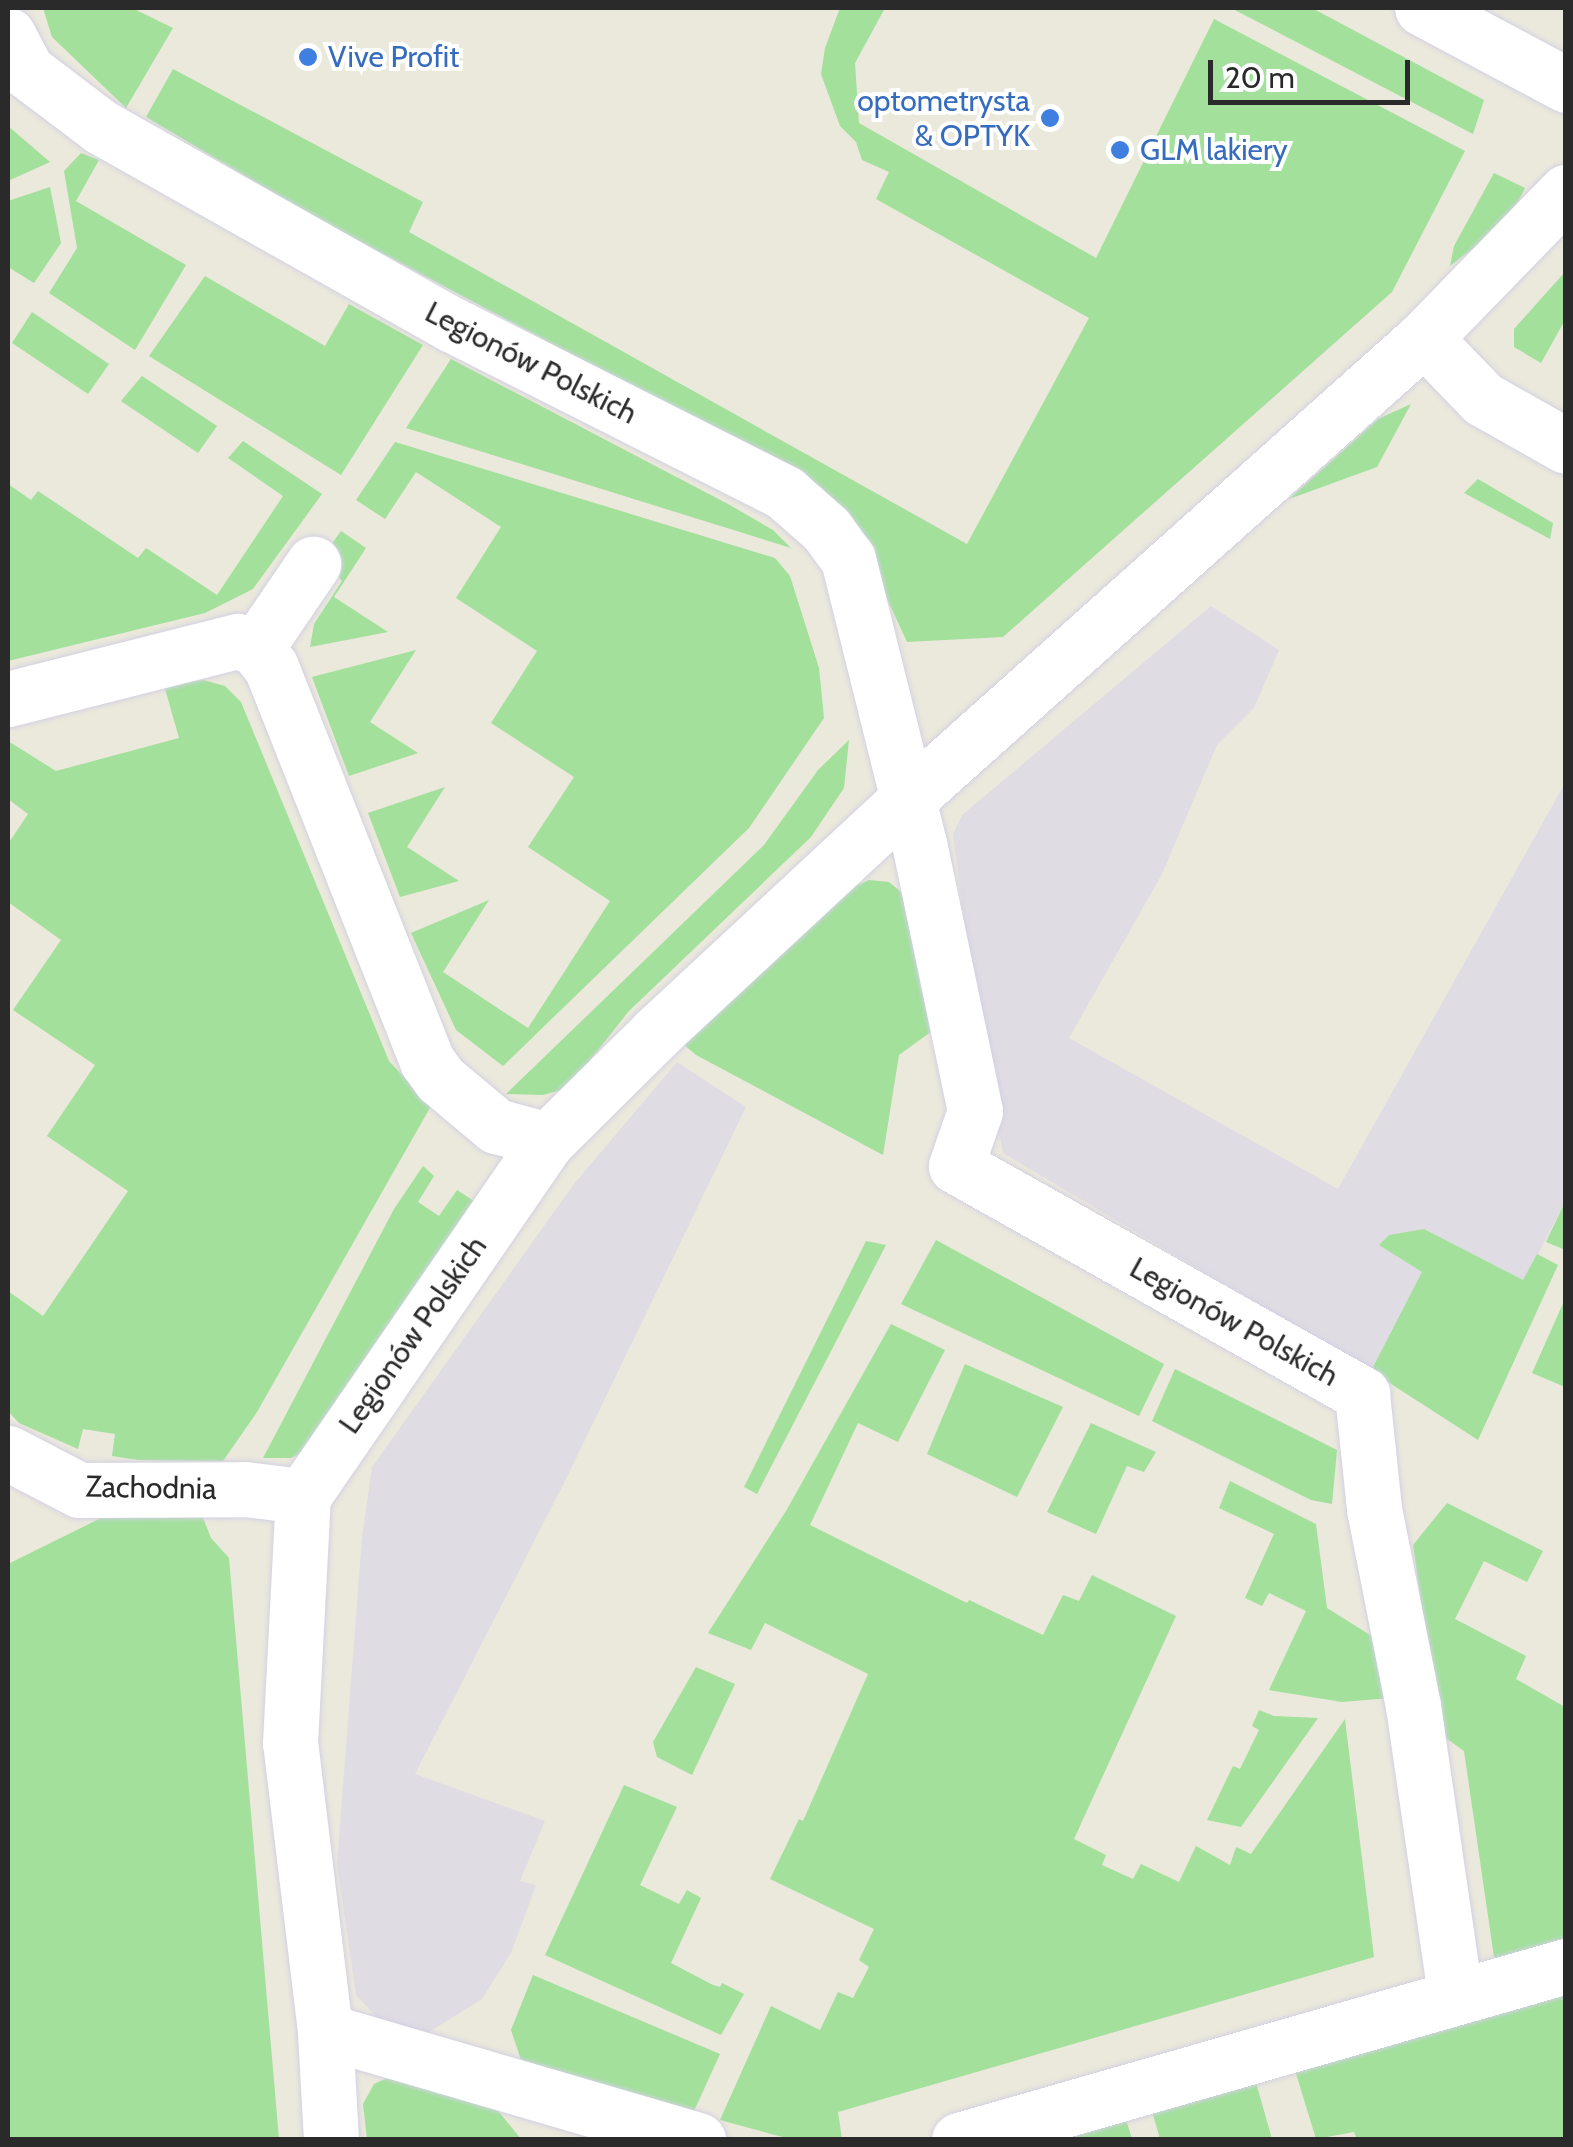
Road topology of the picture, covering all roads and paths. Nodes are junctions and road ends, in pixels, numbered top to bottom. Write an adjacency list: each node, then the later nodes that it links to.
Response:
1 (1422, 8): 3 (street)
2 (8, 36): 10 (street, Legionów Polskich)
3 (1566, 85)
4 (1566, 192): 5 (street, Legionów Polskich)
5 (1424, 338): 6 (street); 10 (street, Legionów Polskich)
6 (1566, 446)
7 (313, 564): 8 (street)
8 (256, 648): 9 (street); 11 (street)
9 (8, 699)
10 (908, 799): 11 (street, Legionów Polskich); 15 (street, Legionów Polskich)
11 (548, 1140): 13 (street, Legionów Polskich)
12 (8, 1453): 13 (street, Zachodnia)
13 (302, 1496): 16 (street)
14 (1566, 1966): 15 (street)
15 (1455, 1994): 19 (street)
16 (324, 2031): 17 (street); 18 (street)
17 (332, 2140)
18 (698, 2140)
19 (959, 2140)

